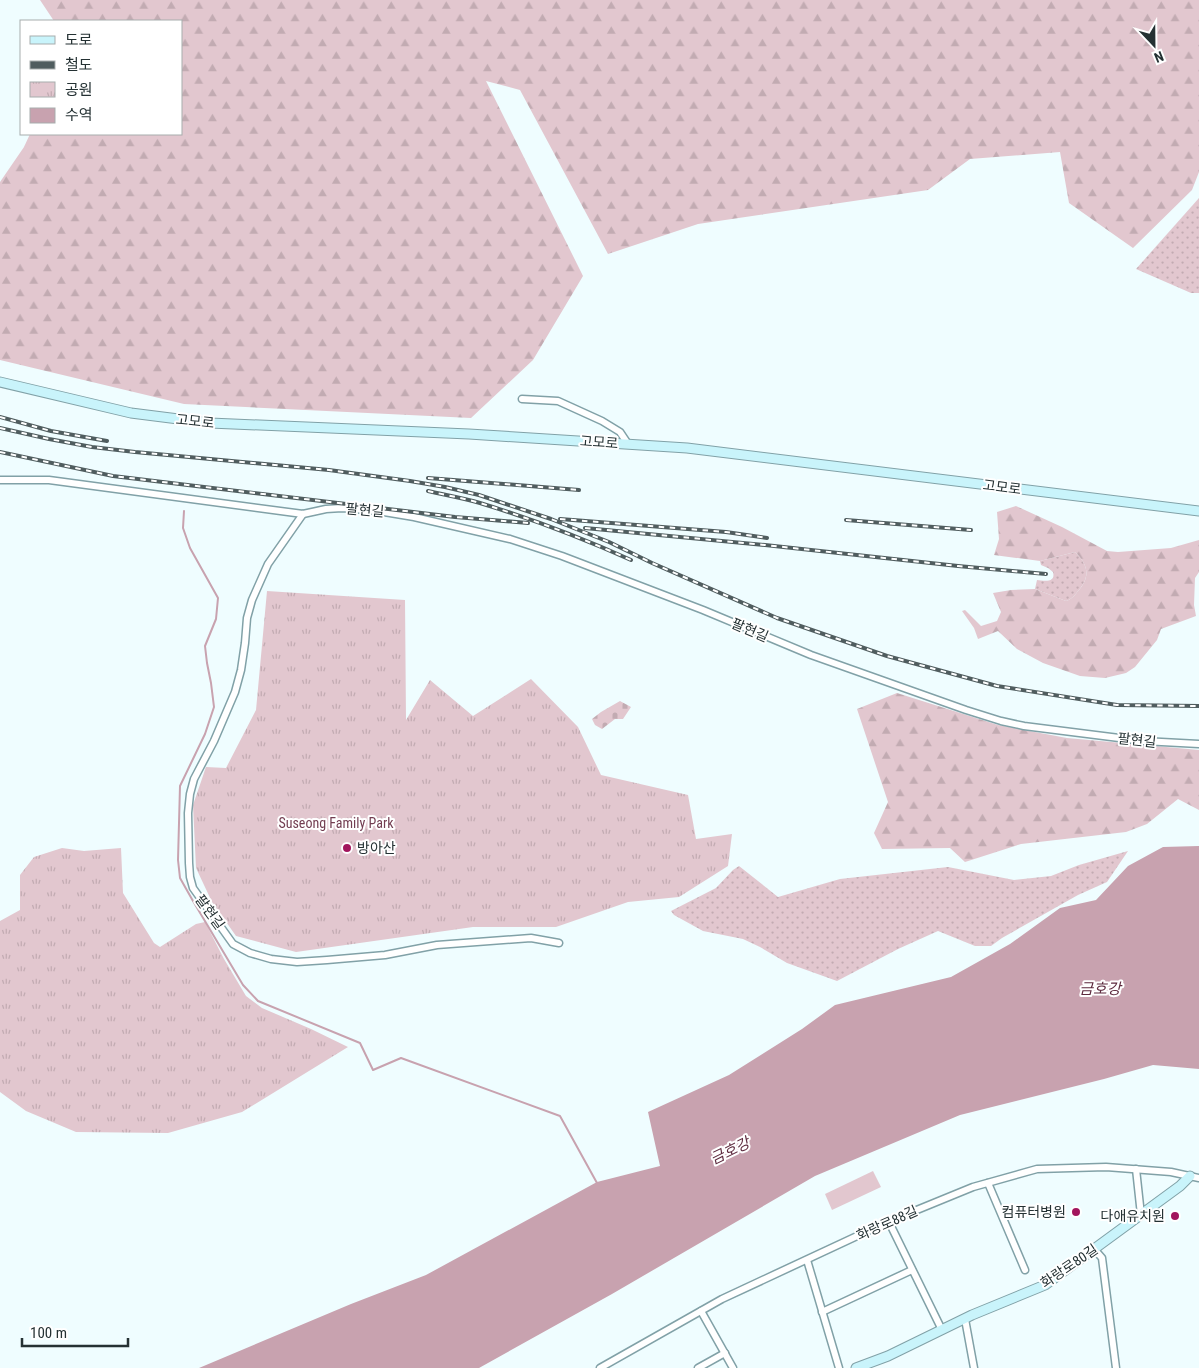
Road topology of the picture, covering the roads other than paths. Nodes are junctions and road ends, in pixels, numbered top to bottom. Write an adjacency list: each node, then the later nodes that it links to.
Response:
1 (0, 382): 3 (main road, 고모로)
2 (522, 399): 3 (street)
3 (628, 444): 5 (main road, 고모로)
4 (0, 480): 6 (street, 팔현길)
5 (1199, 511)
6 (304, 514): 7 (street, 팔현길); 8 (street, 팔현길)
7 (1199, 744)
8 (559, 943)
9 (1136, 1169): 10 (street, 화랑로88길); 11 (street, 화랑로88길); 12 (street)
10 (1195, 1177): 12 (main road, 화랑로80길)
11 (988, 1182): 13 (street, 화랑로88길); 17 (street)
12 (1139, 1216): 14 (main road, 화랑로80길)
13 (889, 1222): 15 (street, 화랑로88길); 16 (street)
14 (1095, 1250): 20 (main road, 화랑로80길); 29 (street)
15 (807, 1260): 18 (street, 화랑로88길); 19 (street)
16 (912, 1270): 19 (street); 21 (street)
17 (1025, 1270)
18 (701, 1311): 22 (street); 23 (street, 화랑로88길)
19 (822, 1312): 26 (street)
20 (965, 1319): 21 (main road, 화랑로80길); 28 (street)
21 (942, 1330): 27 (main road, 화랑로80길)
22 (724, 1353): 24 (street); 25 (street)
23 (604, 1367)
24 (698, 1368)
25 (733, 1368)
26 (839, 1368)
27 (856, 1368)
28 (974, 1368)
29 (1116, 1368)

